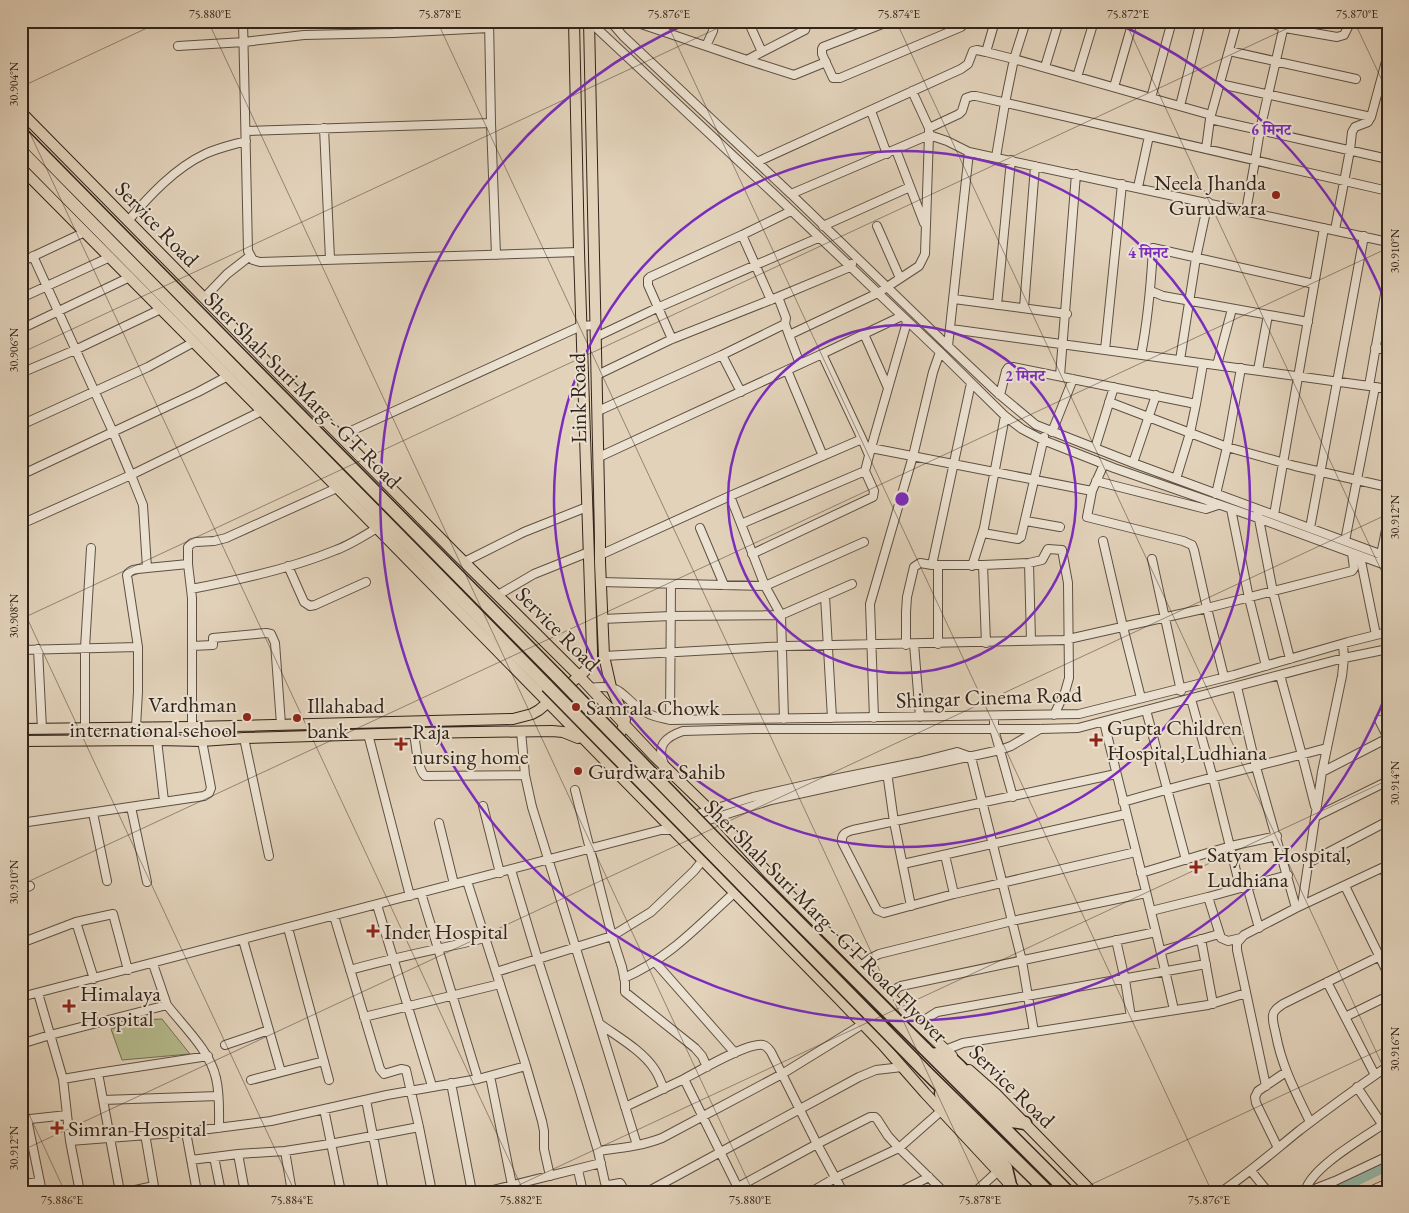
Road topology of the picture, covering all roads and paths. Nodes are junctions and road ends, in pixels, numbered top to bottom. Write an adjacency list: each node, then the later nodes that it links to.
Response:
1 (244, 21): 27 (street)
2 (574, 21): 97 (main road, Link Road)
3 (589, 21): 81 (street); 130 (main road, Link Road)
4 (610, 21): 70 (street)
5 (632, 21): 26 (street)
6 (660, 21): 26 (street)
7 (714, 21): 29 (street)
8 (748, 21): 31 (street)
9 (804, 21): 31 (street)
10 (890, 21): 37 (street)
11 (967, 21): 37 (street)
12 (995, 21): 32 (street)
13 (1026, 21): 34 (street)
14 (1059, 21): 38 (street)
15 (1094, 21): 39 (street)
16 (1133, 21): 42 (street)
17 (1172, 21): 45 (street)
18 (1201, 21): 47 (street)
19 (1237, 21): 30 (street)
20 (1266, 21): 23 (street)
21 (1351, 21): 23 (street)
22 (1378, 21): 24 (street)
23 (1284, 24): 36 (street)
24 (1388, 24)
25 (489, 25): 27 (street); 52 (street)
26 (657, 30): 29 (street)
27 (244, 42): 28 (street); 55 (street)
28 (178, 46)
29 (706, 46): 35 (street)
30 (1229, 51): 36 (street); 41 (street)
31 (762, 52): 35 (street)
32 (986, 52): 34 (street); 43 (street)
33 (1388, 54): 51 (street)
34 (1014, 59): 38 (street); 46 (street)
35 (747, 60): 37 (street)
36 (1276, 61): 40 (street); 44 (street)
37 (826, 62)
38 (1044, 67): 39 (street)
39 (1077, 77): 42 (street)
40 (1356, 79)
41 (1220, 84): 44 (street); 50 (street)
42 (1114, 87): 45 (street)
43 (912, 91): 48 (street); 56 (street)
44 (1268, 94): 51 (street); 54 (street)
45 (1152, 98): 47 (street)
46 (1005, 103): 56 (street); 58 (street); 66 (street)
47 (1180, 106): 50 (street)
48 (870, 111): 65 (street); 70 (street)
49 (21, 112): 86 (main road, Service Road)
50 (1211, 117): 54 (street); 61 (street)
51 (1371, 117): 62 (street)
52 (491, 123): 53 (street); 98 (street)
53 (324, 128): 55 (street); 103 (street)
54 (1260, 130): 62 (street); 69 (street)
55 (246, 131): 59 (street)
56 (929, 131): 60 (street); 64 (street); 89 (street)
57 (21, 133): 281 (highway, Sher Shah Suri Marg - GT Road)
58 (1149, 136): 61 (street); 79 (street)
59 (246, 141): 86 (street); 100 (street)
60 (896, 150): 65 (street); 78 (street)
61 (1206, 150): 69 (street)
62 (1350, 150): 67 (street); 75 (street)
63 (21, 151): 284 (highway, Sher Shah Suri Marg - GT Road)
64 (969, 152): 66 (street); 117 (street)
65 (887, 154): 82 (street)
66 (996, 157): 68 (street)
67 (1388, 159)
68 (1011, 160): 71 (street); 119 (street)
69 (1255, 161): 75 (street); 85 (street)
70 (757, 162): 77 (street)
71 (1035, 166): 73 (street); 121 (street)
72 (21, 168): 74 (main road)
73 (1076, 174): 76 (street); 125 (street)
74 (25, 178): 92 (main road)
75 (1344, 182): 80 (street); 91 (street)
76 (1122, 184): 79 (street); 143 (street)
77 (782, 186): 81 (street); 82 (street)
78 (910, 187): 87 (street); 89 (street)
79 (1138, 187): 83 (street)
80 (1388, 191)
81 (774, 194): 84 (street)
82 (790, 194): 87 (street)
83 (1208, 202): 85 (street); 102 (street)
84 (791, 211): 93 (street); 95 (street)
85 (1246, 211): 90 (street)
86 (128, 221): 115 (main road, Service Road)
87 (823, 226): 105 (street)
88 (878, 226): 109 (street)
89 (926, 227): 109 (street)
90 (1324, 228): 91 (street); 110 (street)
91 (1335, 230): 94 (street)
92 (85, 232): 99 (street); 101 (main road)
93 (742, 235): 106 (street); 120 (street)
94 (1364, 236): 96 (street); 162 (street)
95 (818, 238): 105 (street); 106 (street)
96 (1388, 242)
97 (578, 252): 98 (street); 131 (main road, Link Road)
98 (496, 255): 103 (street)
99 (33, 256): 104 (street); 111 (street)
100 (250, 256): 103 (street); 115 (street)
101 (110, 257): 107 (main road); 111 (street)
102 (1196, 258): 110 (street); 113 (street); 118 (street)
103 (330, 259)
104 (21, 262)
105 (853, 263): 112 (street); 116 (street)
106 (756, 266): 116 (street); 120 (street)
107 (130, 277): 122 (main road); 124 (street)
108 (1388, 277): 141 (street)
109 (900, 278): 112 (street)
110 (1314, 284): 128 (street)
111 (47, 286): 114 (street); 124 (street)
112 (883, 289): 127 (street); 135 (street); 140 (street)
113 (1151, 291): 118 (street); 148 (street)
114 (21, 298)
115 (204, 298): 182 (main road, Service Road)
116 (774, 299): 129 (street); 137 (street)
117 (954, 299): 119 (street); 133 (street)
118 (1189, 301): 123 (street); 149 (street)
119 (997, 304): 121 (street)
120 (657, 308): 136 (street); 137 (street)
121 (1024, 308): 125 (street)
122 (161, 309): 138 (main road); 142 (street)
123 (1232, 309): 126 (street); 152 (street)
124 (59, 312): 132 (street); 142 (street)
125 (1066, 314): 139 (street)
126 (1268, 315): 128 (street); 155 (street)
127 (904, 319): 134 (street); 145 (street); 166 (street)
128 (1308, 322): 160 (street)
129 (784, 324): 135 (street); 147 (street)
130 (596, 325): 131 (street); 136 (main road, Link Road)
131 (581, 326): 182 (street); 209 (main road, Link Road)
132 (21, 329)
133 (951, 329): 139 (street); 140 (street)
134 (864, 334): 146 (street); 166 (street)
135 (788, 335): 150 (street)
136 (596, 337): 157 (main road, Link Road)
137 (672, 338): 157 (street)
138 (194, 342): 158 (main road); 168 (street)
139 (1063, 344): 143 (street); 159 (street)
140 (948, 346): 170 (street)
141 (1375, 348): 144 (street); 165 (street)
142 (75, 350): 156 (street); 168 (street)
143 (1105, 350): 148 (street)
144 (1388, 350)
145 (940, 352): 163 (street); 188 (street)
146 (822, 354): 150 (street); 183 (street)
147 (722, 355): 169 (street); 175 (street)
148 (1141, 355): 149 (street)
149 (1180, 360): 151 (street)
150 (800, 364): 154 (street)
151 (1204, 364): 152 (street); 173 (street)
152 (1217, 365): 153 (street)
153 (1242, 368): 155 (street); 184 (street)
154 (787, 370): 169 (street); 187 (street)
155 (1258, 370): 160 (street)
156 (21, 373)
157 (597, 375): 175 (main road, Link Road)
158 (228, 376): 174 (main road); 179 (street)
159 (1060, 376): 161 (street); 170 (street)
160 (1299, 376): 162 (street); 190 (street)
161 (1073, 379): 164 (street); 181 (street)
162 (1338, 382): 165 (street); 196 (street)
163 (971, 383): 176 (street); 191 (street)
164 (1114, 387): 171 (street); 172 (street)
165 (1372, 387): 167 (street); 201 (street)
166 (888, 388): 186 (street)
167 (1388, 389)
168 (95, 392): 178 (street); 179 (street)
169 (741, 392): 189 (street)
170 (1000, 395): 181 (street)
171 (1156, 395): 173 (street); 177 (street)
172 (1109, 402): 177 (street); 185 (street)
173 (1196, 404): 180 (street)
174 (262, 411): 198 (street); 204 (main road)
175 (598, 411): 189 (main road, Link Road)
176 (1005, 416): 181 (street); 195 (street)
177 (1149, 418): 180 (street); 193 (street)
178 (21, 425)
179 (113, 432): 197 (street); 198 (street)
180 (1190, 433): 184 (street); 200 (street)
181 (1046, 434): 185 (street); 192 (street); 199 (street)
182 (340, 436): 232 (main road, Service Road)
183 (862, 439): 186 (street); 187 (street)
184 (1227, 447): 190 (street); 206 (street)
185 (1095, 448): 193 (street)
186 (870, 451): 188 (street); 194 (street)
187 (822, 456): 207 (street)
188 (914, 456): 191 (street); 266 (street)
189 (598, 457): 228 (main road, Link Road)
190 (1283, 463): 196 (street); 212 (street)
191 (953, 464): 195 (street); 235 (street)
192 (1104, 464): 202 (street); 208 (street)
193 (1134, 464): 200 (street)
194 (865, 471): 216 (street); 227 (street)
195 (994, 472): 199 (street); 221 (street)
196 (1321, 472): 201 (street); 220 (street)
197 (21, 475)
198 (131, 475): 214 (street); 240 (street)
199 (1034, 479): 205 (street); 215 (street)
200 (1176, 479): 206 (street)
201 (1357, 480): 203 (street); 223 (street)
202 (1096, 481): 205 (street); 208 (street)
203 (1388, 487)
204 (337, 488): 218 (main road); 234 (street)
205 (1092, 491): 252 (street)
206 (1216, 494): 211 (street)
207 (730, 496): 216 (street); 228 (street)
208 (1218, 505): 210 (street)
209 (588, 507): 226 (main road, Link Road); 232 (street)
210 (1231, 509): 211 (street); 251 (street)
211 (1258, 514): 212 (street); 229 (street); 248 (street)
212 (1274, 515): 220 (street)
213 (1388, 520): 230 (street)
214 (28, 521)
215 (1026, 521): 217 (street); 221 (street)
216 (741, 524): 227 (street)
217 (1060, 527)
218 (377, 528): 237 (street); 291 (main road)
219 (700, 528): 245 (street)
220 (1310, 528): 223 (street)
221 (983, 533): 238 (street)
222 (1103, 541): 257 (street)
223 (1345, 541): 230 (street)
224 (864, 542): 246 (street)
225 (91, 548): 271 (street)
226 (589, 552): 249 (street); 282 (main road, Link Road)
227 (752, 554): 246 (street)
228 (600, 555): 242 (main road, Link Road)
229 (1356, 555): 239 (street); 248 (street); 259 (street)
230 (1384, 556)
231 (1152, 559): 255 (street)
232 (464, 562): 249 (main road, Service Road)
233 (1029, 563): 236 (street); 260 (street); 261 (street)
234 (188, 564): 240 (street); 247 (street)
235 (935, 565): 238 (street); 263 (street); 264 (street)
236 (983, 565): 238 (street); 262 (street)
237 (288, 566): 241 (street); 247 (street)
238 (972, 566)
239 (1388, 566)
240 (147, 568): 269 (street)
241 (366, 582)
242 (600, 582): 243 (street); 256 (main road, Link Road)
243 (671, 584): 245 (street); 254 (street)
244 (852, 584): 250 (street)
245 (724, 585): 246 (street)
246 (765, 586): 253 (street)
247 (191, 589): 267 (street)
248 (1273, 592): 251 (street); 278 (street)
249 (498, 596): 282 (main road, Service Road)
250 (825, 596): 253 (street); 268 (street)
251 (1249, 598): 252 (street); 279 (street)
252 (1207, 608): 255 (street); 283 (street)
253 (781, 615): 254 (street); 270 (street)
254 (671, 616): 256 (street); 275 (street)
255 (1165, 618): 257 (street); 288 (street)
256 (602, 619): 276 (main road, Link Road)
257 (1122, 627): 260 (street); 289 (street)
258 (1388, 632): 259 (street, Shingar Cinema Road)
259 (1376, 635): 265 (street, Shingar Cinema Road)
260 (1069, 639): 261 (street); 293 (street)
261 (1031, 641): 262 (street)
262 (986, 643): 264 (street)
263 (910, 644): 264 (street); 266 (street); 295 (street)
264 (938, 644)
265 (1343, 644): 277 (street); 278 (street, Shingar Cinema Road)
266 (871, 645): 268 (street); 297 (street)
267 (192, 646): 302 (street); 306 (street)
268 (827, 646): 270 (street); 296 (street)
269 (138, 647): 271 (street); 304 (street)
270 (782, 647): 275 (street); 298 (street)
271 (85, 648): 272 (street); 307 (street)
272 (38, 649): 274 (street); 309 (street)
273 (1388, 649): 277 (street, Shingar Cinema Road)
274 (21, 650)
275 (670, 652): 276 (street); 299 (street)
276 (604, 656): 286 (main road, Link Road)
277 (1344, 658): 280 (street, Shingar Cinema Road); 321 (street)
278 (1290, 659): 279 (street, Shingar Cinema Road)
279 (1266, 666): 283 (street, Shingar Cinema Road)
280 (1280, 675): 285 (street, Shingar Cinema Road); 323 (street)
281 (557, 676): 447 (highway, Sher Shah Suri Marg - GT Road Flyover, bridge)
282 (580, 677): 287 (main road, Service Road); 291 (main road, Link Road)
283 (1224, 677): 288 (street, Shingar Cinema Road)
284 (547, 686): 469 (highway, Sher Shah Suri Marg - GT Road Flyover, bridge)
285 (1237, 686): 290 (street, Shingar Cinema Road); 326 (street)
286 (611, 687): 287 (street); 299 (street, Shingar Cinema Road); 303 (main road, Link Road)
287 (590, 688): 303 (main road, Service Road)
288 (1181, 688): 289 (street, Shingar Cinema Road); 290 (street)
289 (1141, 698): 293 (street, Shingar Cinema Road)
290 (1187, 700): 292 (street, Shingar Cinema Road); 331 (street)
291 (548, 703): 302 (main road, Link Road); 320 (main road)
292 (1146, 710): 301 (street, Shingar Cinema Road); 333 (street)
293 (1054, 715): 294 (street, Shingar Cinema Road)
294 (994, 716): 295 (street, Shingar Cinema Road); 310 (street)
295 (920, 717): 297 (street, Shingar Cinema Road)
296 (832, 718): 297 (street, Shingar Cinema Road); 298 (street, Shingar Cinema Road)
297 (874, 718)
298 (784, 719): 299 (street, Shingar Cinema Road)
299 (670, 720)
300 (1379, 720): 316 (street)
301 (1104, 722): 311 (street, Shingar Cinema Road); 329 (street)
302 (281, 724): 306 (main road, Link Road)
303 (624, 725): 320 (main road); 325 (main road, Service Road)
304 (136, 727): 305 (main road, Link Road); 307 (main road, Link Road)
305 (152, 727): 306 (main road, Link Road); 317 (street)
306 (192, 727)
307 (85, 728): 309 (main road, Link Road)
308 (21, 729): 309 (main road, Link Road)
309 (42, 729)
310 (994, 729): 311 (street, Shingar Cinema Road); 322 (street); 325 (street, Shingar Cinema Road)
311 (1040, 729): 322 (street)
312 (521, 731): 313 (main road); 320 (main road); 330 (street)
313 (414, 733): 314 (main road); 330 (street)
314 (368, 734): 315 (main road); 381 (street)
315 (244, 738): 319 (main road); 356 (street)
316 (1388, 738): 328 (street)
317 (158, 740): 318 (main road); 319 (main road); 336 (street)
318 (21, 741)
319 (202, 741): 336 (street)
320 (591, 747): 349 (main road)
321 (1327, 748): 323 (street); 328 (street)
322 (1000, 750): 324 (street); 335 (street)
323 (1302, 755): 326 (street); 344 (street)
324 (971, 757): 327 (street); 338 (street)
325 (665, 766): 342 (main road, Service Road)
326 (1256, 767): 331 (street); 350 (street)
327 (887, 772): 342 (street); 346 (street)
328 (1322, 772): 344 (street)
329 (1116, 774): 335 (street); 337 (street)
330 (525, 775): 357 (street)
331 (1213, 778): 333 (street); 352 (street)
332 (1388, 781): 344 (street)
333 (1167, 789): 337 (street); 358 (street)
334 (575, 790): 353 (street)
335 (1013, 796): 338 (street)
336 (164, 801): 340 (street)
337 (1123, 802): 343 (street)
338 (982, 803): 346 (street); 351 (street)
339 (483, 806): 364 (street)
340 (131, 807): 341 (street); 370 (street)
341 (93, 813): 347 (street); 368 (street)
342 (714, 814): 349 (street); 412 (main road, Service Road)
343 (1126, 814): 351 (street); 354 (street)
344 (1316, 814): 360 (street)
345 (1388, 821): 360 (street)
346 (894, 822): 361 (street); 384 (street)
347 (21, 823)
348 (439, 823): 372 (street)
349 (668, 828): 353 (street); 359 (main road)
350 (1276, 836): 352 (street); 366 (street)
351 (994, 843): 355 (street); 371 (street)
352 (1230, 846): 358 (street); 375 (street)
353 (590, 849): 357 (street); 394 (street)
354 (1136, 852): 365 (street); 371 (street)
355 (945, 855): 361 (street); 380 (street)
356 (269, 856)
357 (548, 860): 363 (street); 401 (street)
358 (1186, 860): 365 (street)
359 (702, 861): 378 (main road); 394 (street)
360 (1308, 862): 385 (street)
361 (903, 864): 384 (street)
362 (1385, 866): 367 (street); 374 (street)
363 (511, 870): 364 (street); 407 (street)
364 (500, 872): 369 (street)
365 (1141, 872): 379 (street)
366 (1288, 875): 375 (street); 385 (street)
367 (1388, 878)
368 (107, 881)
369 (466, 881): 372 (street); 395 (street)
370 (147, 882)
371 (1002, 883): 380 (street); 388 (street)
372 (454, 884): 377 (street)
373 (30, 886): 376 (street)
374 (1345, 886): 385 (street); 405 (street)
375 (1244, 887): 382 (street); 391 (street)
376 (21, 890)
377 (421, 893): 381 (street); 402 (street)
378 (734, 893): 409 (street); 438 (main road)
379 (1146, 893): 386 (street); 388 (street)
380 (954, 894): 384 (street)
381 (410, 896): 383 (street)
382 (1208, 896): 386 (street); 393 (street)
383 (377, 905): 387 (street); 406 (street)
384 (911, 906)
385 (1299, 906): 391 (street)
386 (1151, 911): 392 (street)
387 (334, 916): 390 (street); 414 (street)
388 (1012, 921): 408 (street); 412 (street)
389 (76, 922): 400 (street); 413 (street); 419 (street)
390 (288, 928): 398 (street); 449 (street)
391 (1259, 928): 396 (street)
392 (1156, 932): 399 (street); 403 (street)
393 (1219, 934): 396 (street); 397 (street)
394 (612, 936): 401 (street); 418 (street)
395 (485, 938): 402 (street); 415 (street)
396 (1241, 938): 424 (street)
397 (1201, 939): 403 (street); 411 (street)
398 (243, 940): 410 (street); 440 (street)
399 (1116, 940): 408 (street); 420 (street)
400 (21, 943)
401 (576, 948): 407 (street); 437 (street)
402 (439, 949): 406 (street); 425 (street)
403 (1161, 951): 416 (street)
404 (1388, 952): 405 (street)
405 (1379, 957): 417 (street); 421 (street)
406 (393, 958): 414 (street); 432 (street)
407 (538, 960): 415 (street); 501 (street)
408 (1022, 961): 426 (street); 427 (street)
409 (655, 962): 418 (street); 446 (street)
410 (153, 964): 413 (street); 431 (street)
411 (1206, 964): 416 (street); 430 (street)
412 (861, 966): 427 (main road, Service Road)
413 (128, 970): 419 (street)
414 (350, 970): 434 (street)
415 (496, 972): 422 (street)
416 (1166, 972): 420 (street); 433 (street)
417 (1388, 974)
418 (624, 978): 452 (street)
419 (94, 979): 423 (street)
420 (1125, 980): 426 (street); 435 (street)
421 (1327, 982): 436 (street); 455 (street)
422 (500, 984): 425 (street); 450 (street)
423 (38, 992): 429 (street); 442 (street)
424 (1246, 993): 430 (street); 467 (street)
425 (453, 995): 432 (street); 460 (street)
426 (1028, 995): 439 (street); 441 (street)
427 (890, 996): 439 (main road, Service Road)
428 (1388, 996): 436 (street)
429 (21, 998)
430 (1213, 1004): 433 (street)
431 (167, 1005): 442 (street); 448 (street)
432 (408, 1006): 434 (street); 466 (street)
433 (1174, 1010): 435 (street)
434 (364, 1016): 471 (street)
435 (1131, 1017): 441 (street)
436 (1345, 1017): 458 (street)
437 (599, 1024): 470 (street); 475 (street)
438 (863, 1024): 453 (main road); 457 (street)
439 (918, 1024): 445 (main road, Service Road)
440 (269, 1030): 444 (street); 454 (street)
441 (1034, 1032): 445 (street)
442 (50, 1035): 443 (street); 462 (street)
443 (21, 1044)
444 (225, 1045)
445 (946, 1050): 483 (main road, Service Road)
446 (736, 1053): 452 (street); 457 (street)
447 (931, 1055): 483 (highway); 545 (highway, Sher Shah Suri Marg - GT Road Flyover)
448 (208, 1056): 456 (street); 472 (street)
449 (324, 1061): 454 (street); 464 (street)
450 (526, 1066): 459 (street); 511 (street)
451 (1388, 1066): 458 (street)
452 (707, 1067): 461 (street)
453 (902, 1067): 476 (street); 478 (main road)
454 (281, 1072): 463 (street)
455 (1286, 1072): 467 (street); 482 (street)
456 (98, 1073): 462 (street); 473 (street)
457 (782, 1074): 476 (street); 480 (street)
458 (1375, 1075): 468 (street)
459 (490, 1076): 460 (street); 517 (street)
460 (478, 1079): 465 (street)
461 (684, 1079): 470 (street); 480 (street)
462 (63, 1080): 479 (street)
463 (251, 1080)
464 (329, 1080)
465 (450, 1083): 466 (street); 533 (street)
466 (432, 1086): 471 (street)
467 (1266, 1086): 499 (street)
468 (1357, 1087): 482 (street); 484 (street)
469 (942, 1088): 518 (highway); 544 (highway, Sher Shah Suri Marg - GT Road Flyover)
470 (664, 1089): 475 (street)
471 (410, 1091): 474 (street); 485 (street)
472 (218, 1096): 473 (street); 486 (street)
473 (103, 1100): 491 (street)
474 (366, 1100): 477 (street); 490 (street)
475 (626, 1107): 497 (street)
476 (799, 1108): 495 (street); 502 (street)
477 (324, 1110): 486 (street); 494 (street)
478 (941, 1111): 498 (street); 510 (main road)
479 (67, 1115): 481 (street); 492 (street)
480 (702, 1116): 497 (street); 502 (street)
481 (24, 1119): 493 (street)
482 (1310, 1122): 499 (street)
483 (1025, 1123): 546 (main road, Service Road)
484 (1385, 1123): 488 (street); 549 (street)
485 (419, 1127): 490 (street); 532 (street)
486 (219, 1128): 487 (street)
487 (186, 1132): 489 (street); 506 (street)
488 (1388, 1133)
489 (145, 1134): 491 (street); 519 (street)
490 (373, 1136): 494 (street); 531 (street)
491 (110, 1137): 492 (street); 524 (street)
492 (70, 1141): 523 (street)
493 (32, 1144): 496 (street); 514 (street)
494 (330, 1144): 500 (street); 530 (street)
495 (817, 1144): 498 (street); 513 (street); 521 (street)
496 (21, 1145)
497 (636, 1145): 501 (street)
498 (899, 1148): 512 (street); 513 (street)
499 (1278, 1148): 509 (street)
500 (285, 1151): 503 (street); 529 (street)
501 (598, 1151): 507 (street)
502 (720, 1152): 521 (street); 537 (street)
503 (238, 1154): 505 (street); 528 (street)
504 (1388, 1156): 549 (street)
505 (214, 1157): 506 (street); 527 (street)
506 (191, 1160): 526 (street)
507 (601, 1163): 508 (street); 536 (street)
508 (578, 1170): 511 (street); 535 (street)
509 (1252, 1170): 547 (street); 548 (street)
510 (997, 1172): 518 (main road); 543 (street)
511 (550, 1176): 517 (street)
512 (929, 1177): 541 (street); 542 (street)
513 (836, 1178): 539 (street); 540 (street)
514 (40, 1182): 516 (street); 522 (street)
515 (1388, 1183): 550 (street)
516 (21, 1184)
517 (512, 1185): 520 (street)
518 (1014, 1188)
519 (154, 1189): 525 (street)
520 (498, 1190): 534 (street)
521 (738, 1190): 538 (street)
522 (42, 1192)
523 (80, 1192)
524 (120, 1192)
525 (126, 1192)
526 (197, 1192)
527 (221, 1192)
528 (245, 1192)
529 (292, 1192)
530 (341, 1192)
531 (384, 1192)
532 (432, 1192)
533 (472, 1192)
534 (485, 1192)
535 (583, 1192)
536 (623, 1192)
537 (647, 1192)
538 (729, 1192)
539 (811, 1192)
540 (843, 1192)
541 (899, 1192)
542 (944, 1192)
543 (975, 1192)
544 (1048, 1192)
545 (1068, 1192)
546 (1092, 1192)
547 (1221, 1192)
548 (1268, 1192)
549 (1306, 1192)
550 (1368, 1192)

